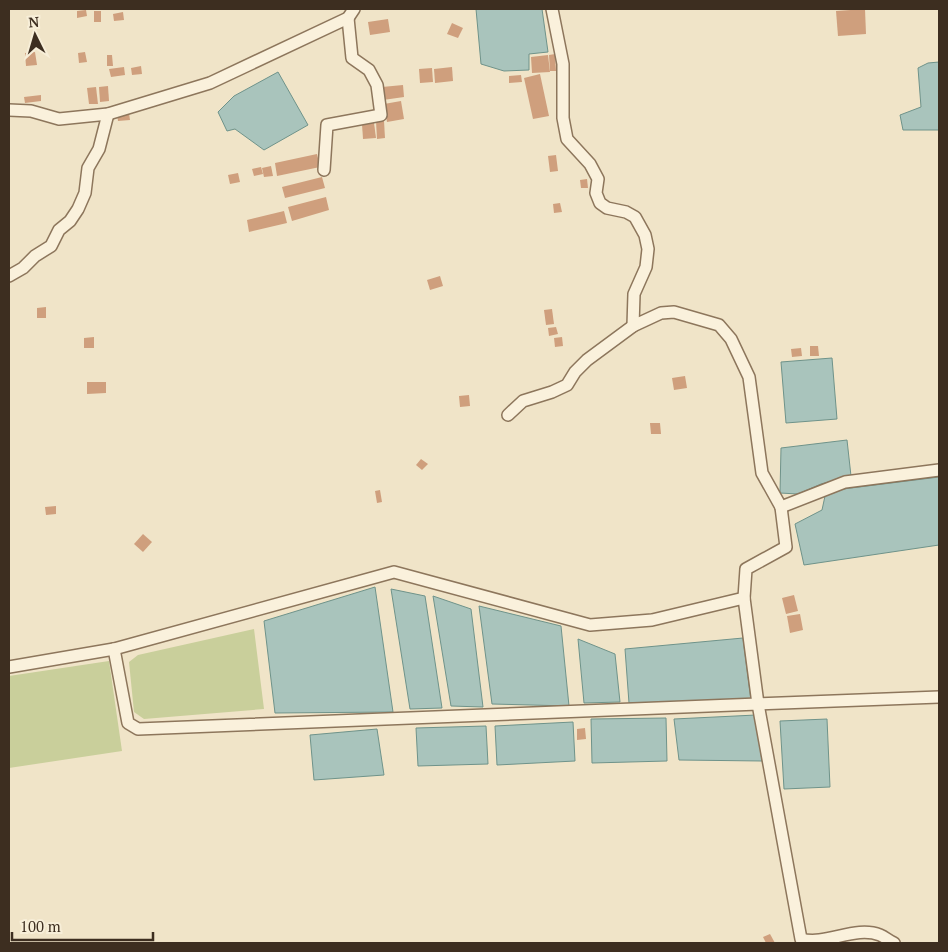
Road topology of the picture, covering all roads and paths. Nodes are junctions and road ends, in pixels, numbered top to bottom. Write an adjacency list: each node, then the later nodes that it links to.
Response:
1 (552, 9): 7 (street)
2 (351, 14): 4 (street); 5 (street)
3 (9, 110): 4 (street)
4 (108, 114): 6 (street)
5 (324, 170)
6 (9, 276)
7 (633, 326): 8 (street); 10 (street)
8 (508, 415)
9 (939, 470): 10 (street)
10 (781, 507): 11 (street)
11 (744, 598): 12 (street); 15 (street)
12 (114, 648): 13 (street); 15 (street)
13 (9, 667)
14 (939, 697): 15 (street)
15 (758, 704): 16 (street)
16 (894, 943)

